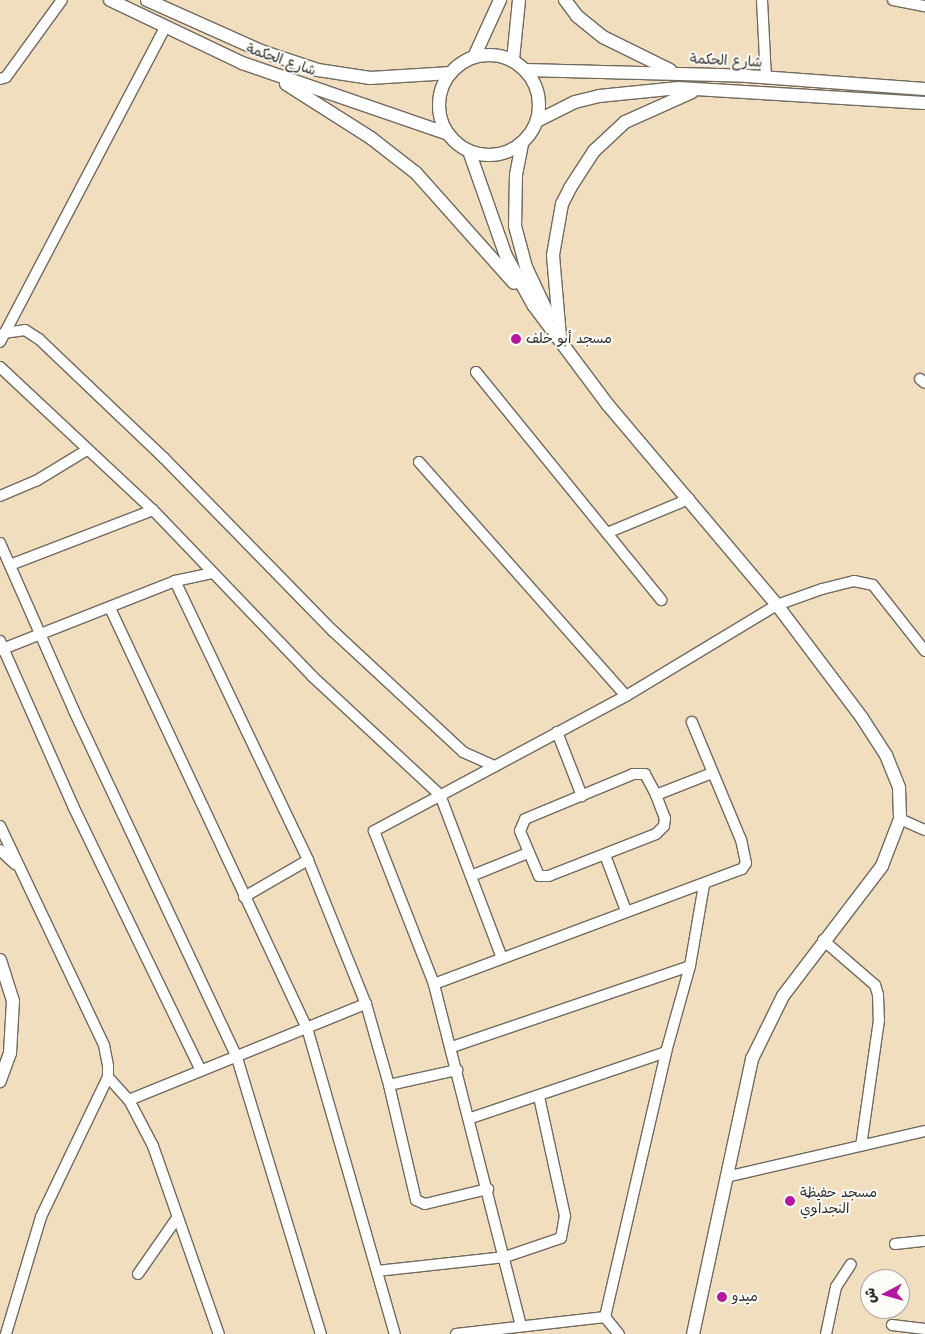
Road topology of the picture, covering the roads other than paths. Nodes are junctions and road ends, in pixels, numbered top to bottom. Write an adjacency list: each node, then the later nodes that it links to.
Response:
1 (62, 0): 18 (street)
2 (110, 0): 10 (street, شارع الحكمة)
3 (147, 0): 15 (street, شارع الحكمة)
4 (500, 0): 11 (street)
5 (519, 0): 12 (street)
6 (565, 0): 16 (street)
7 (762, 0): 17 (street)
8 (894, 0): 9 (street)
9 (925, 6)
10 (166, 28): 14 (street, شارع الحكمة); 28 (street)
11 (474, 57): 12 (street); 15 (street)
12 (513, 60): 13 (street)
13 (525, 70): 16 (street, شارع الحكمة); 22 (street)
14 (267, 72): 23 (street, شارع الحكمة); 26 (street)
15 (451, 73): 23 (street)
16 (677, 73): 17 (street, شارع الحكمة)
17 (766, 78): 20 (street, شارع الحكمة)
18 (0, 79)
19 (703, 88): 21 (street, شارع الحكمة); 22 (street, شارع الحكمة); 27 (street)
20 (925, 89)
21 (925, 103)
22 (537, 121): 24 (street)
23 (448, 134): 25 (street)
24 (522, 144): 25 (street); 27 (street)
25 (470, 151): 26 (street)
26 (534, 306): 29 (street)
27 (560, 337): 29 (street)
28 (2, 338): 51 (street)
29 (569, 354): 35 (street)
30 (0, 367): 32 (street)
31 (476, 372): 37 (street)
32 (87, 450): 34 (street); 36 (street)
33 (419, 462): 48 (street)
34 (0, 496)
35 (689, 499): 37 (street); 43 (street)
36 (154, 510): 39 (street); 40 (street)
37 (607, 533): 42 (street)
38 (0, 543): 39 (street)
39 (10, 565): 45 (street)
40 (212, 573): 41 (street); 53 (street)
41 (174, 581): 44 (street); 62 (street)
42 (661, 600)
43 (777, 605): 47 (street); 48 (street); 56 (street)
44 (110, 608): 45 (street); 66 (street)
45 (40, 633): 46 (street); 77 (street)
46 (1, 647): 79 (street)
47 (925, 651)
48 (626, 696): 50 (street)
49 (692, 722): 52 (street)
50 (557, 732): 51 (street); 55 (street)
51 (495, 766): 53 (street)
52 (712, 773): 54 (street); 65 (street)
53 (440, 795): 64 (street); 72 (street)
54 (656, 795): 55 (street); 61 (street)
55 (582, 796): 60 (street)
56 (900, 819): 58 (street); 68 (street)
57 (0, 826): 63 (street)
58 (925, 830)
59 (0, 850): 63 (street)
60 (528, 853): 61 (street); 64 (street)
61 (605, 855): 67 (street)
62 (308, 860): 66 (street); 73 (street)
63 (19, 869): 80 (street)
64 (470, 876): 69 (street)
65 (704, 885): 67 (street); 71 (street)
66 (244, 897): 74 (street)
67 (626, 911): 69 (street)
68 (823, 940): 87 (street); 88 (street)
69 (502, 958): 72 (street)
70 (0, 960): 81 (street)
71 (690, 966): 75 (street); 76 (street)
72 (434, 984): 75 (street)
73 (366, 1004): 74 (street); 82 (street)
74 (306, 1028): 77 (street); 95 (street)
75 (452, 1047): 78 (street)
76 (666, 1052): 83 (street); 97 (street)
77 (237, 1058): 79 (street); 104 (street)
78 (457, 1070): 82 (street); 85 (street)
79 (201, 1071): 84 (street)
80 (108, 1077): 84 (street); 102 (street)
81 (0, 1081)
82 (389, 1085): 89 (street)
83 (539, 1097): 85 (street); 93 (street)
84 (129, 1100): 90 (street)
85 (471, 1118): 89 (street)
86 (925, 1131): 87 (street)
87 (861, 1146): 88 (street)
88 (726, 1177): 101 (street)
89 (488, 1189): 93 (street)
90 (177, 1218): 96 (street); 103 (street)
91 (925, 1241): 92 (street)
92 (895, 1244)
93 (505, 1257): 95 (street); 98 (street)
94 (851, 1264): 108 (street)
95 (377, 1271): 105 (street)
96 (138, 1274)
97 (604, 1317): 98 (street); 107 (street)
98 (521, 1326): 106 (street)
99 (892, 1326): 100 (street)
100 (925, 1329)
101 (693, 1333)
102 (6, 1334)
103 (219, 1334)
104 (322, 1334)
105 (395, 1334)
106 (456, 1334)
107 (619, 1334)
108 (826, 1334)

